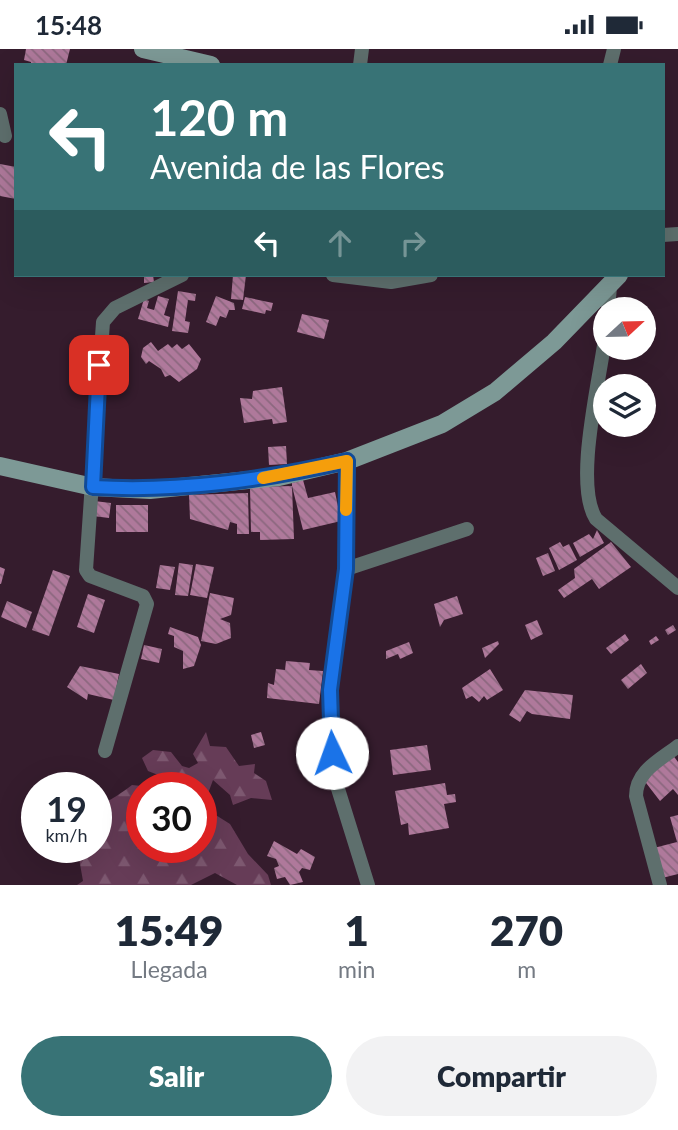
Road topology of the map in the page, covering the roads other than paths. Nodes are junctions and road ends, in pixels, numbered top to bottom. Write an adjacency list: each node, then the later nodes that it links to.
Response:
1 (143, 49): 2 (street)
2 (180, 53): 3 (street)
3 (206, 63)
4 (0, 114): 5 (street)
5 (5, 136)
6 (178, 277): 13 (street)
7 (350, 277): 8 (street)
8 (420, 277)
9 (615, 281): 11 (street)
10 (602, 361): 16 (street)
11 (347, 461): 13 (street); 15 (street)
12 (0, 466): 13 (street)
13 (93, 487): 18 (street)
14 (467, 529): 15 (street)
15 (346, 569): 19 (street)
16 (678, 588)
17 (678, 746): 20 (street)
18 (105, 751)
19 (368, 885)
20 (660, 885)

